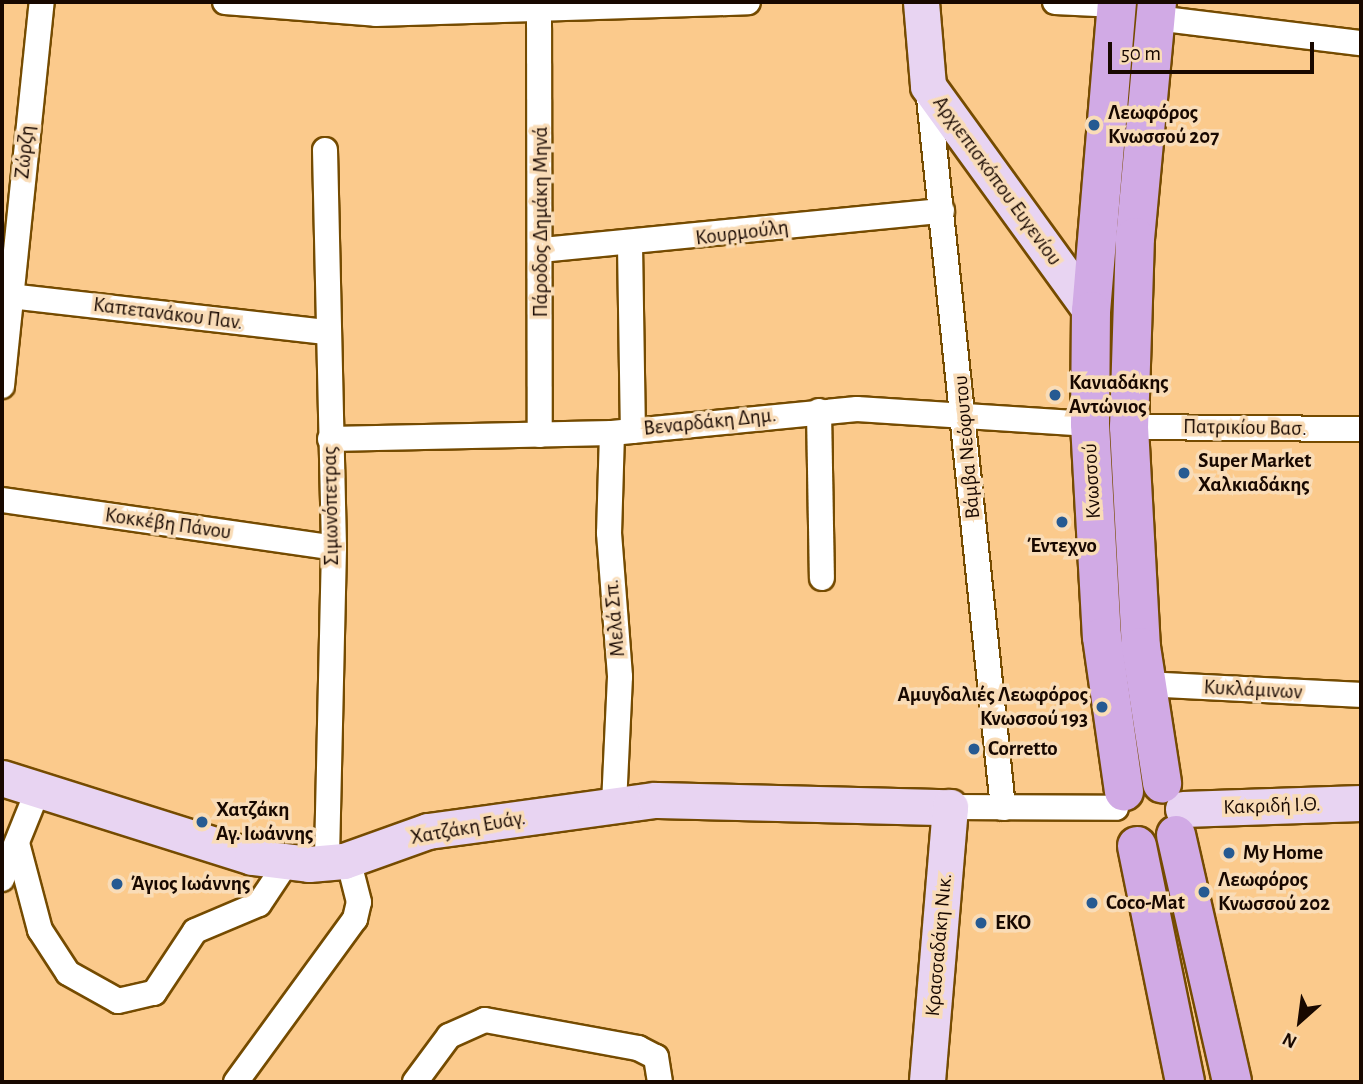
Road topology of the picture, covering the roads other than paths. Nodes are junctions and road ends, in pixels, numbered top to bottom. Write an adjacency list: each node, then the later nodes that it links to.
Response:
1 (42, 2): 16 (street, Ζώρζη)
2 (225, 2): 7 (street)
3 (748, 2): 8 (street)
4 (921, 2): 11 (street, Αρχιεπισκόπου Ευγενίου)
5 (1055, 2): 6 (street)
6 (1117, 3): 17 (main road, Κνωσσού)
7 (504, 7): 8 (street)
8 (538, 9): 15 (street, Πάροδος Δημάκη Μηνά)
9 (1157, 10): 10 (street); 23 (main road, Κνωσσού)
10 (1361, 43)
11 (928, 86): 13 (street, Βάμβα Νεόφυτου); 17 (street, Αρχιεπισκόπου Ευγενίου)
12 (325, 150): 18 (street, Σιμωνόπετρας)
13 (942, 211): 14 (street, Κουρμούλη); 21 (street, Βάμβα Νεόφυτου)
14 (630, 245): 15 (street, Κουρμούλη); 25 (street, Μελά Σπ.)
15 (542, 250): 26 (street, Πάροδος Δημάκη Μηνά)
16 (10, 296): 18 (street, Καπετανάκου Παν.); 19 (street, Ζώρζη)
17 (1091, 311): 22 (main road, Κνωσσού)
18 (327, 332): 27 (street, Σιμωνόπετρας)
19 (2, 386)
20 (819, 411): 21 (street, Βεναρδάκη Δημ.); 25 (street, Βεναρδάκη Δημ.); 30 (street)
21 (964, 411): 22 (street, Βεναρδάκη Δημ.); 39 (street, Βάμβα Νεόφυτου)
22 (1090, 424): 35 (main road, Κνωσσού)
23 (1129, 427): 24 (street, Πατρικίου Βασ.); 31 (main road, Κνωσσού)
24 (1361, 429)
25 (623, 432): 26 (street, Βεναρδάκη Δημ.); 37 (street, Μελά Σπ.)
26 (540, 435): 27 (street, Βεναρδάκη Δημ.)
27 (330, 439): 29 (street, Σιμωνόπετρας)
28 (2, 500): 29 (street, Κοκκέβη Πάνου)
29 (334, 548): 43 (street, Σιμωνόπετρας)
30 (822, 578)
31 (1146, 684): 32 (street, Κυκλάμινων); 40 (main road, Κνωσσού)
32 (1361, 695)
33 (2, 778): 34 (street, Χατζάκη Ευάγ.)
34 (38, 790): 41 (street); 44 (street, Χατζάκη Ευάγ.)
35 (1120, 800): 39 (street); 40 (main road); 42 (main road)
36 (1361, 803): 40 (street, Κακριδή Ι.Θ.)
37 (614, 804): 38 (street, Χατζάκη Ευάγ.); 43 (street, Χατζάκη Ευάγ.)
38 (950, 807): 39 (street); 49 (street, Κρασσαδάκη Νικ.)
39 (1003, 808)
40 (1174, 809): 42 (main road); 51 (main road, Κνωσσού)
41 (17, 843): 44 (street); 45 (street)
42 (1137, 846): 50 (main road)
43 (337, 861): 44 (street, Χατζάκη Ευάγ.); 46 (street, Σιμωνόπετρας)
44 (287, 862)
45 (2, 879)
46 (247, 1078)
47 (415, 1082): 48 (street)
48 (660, 1082)
49 (927, 1082)
50 (1185, 1082)
51 (1232, 1082)

